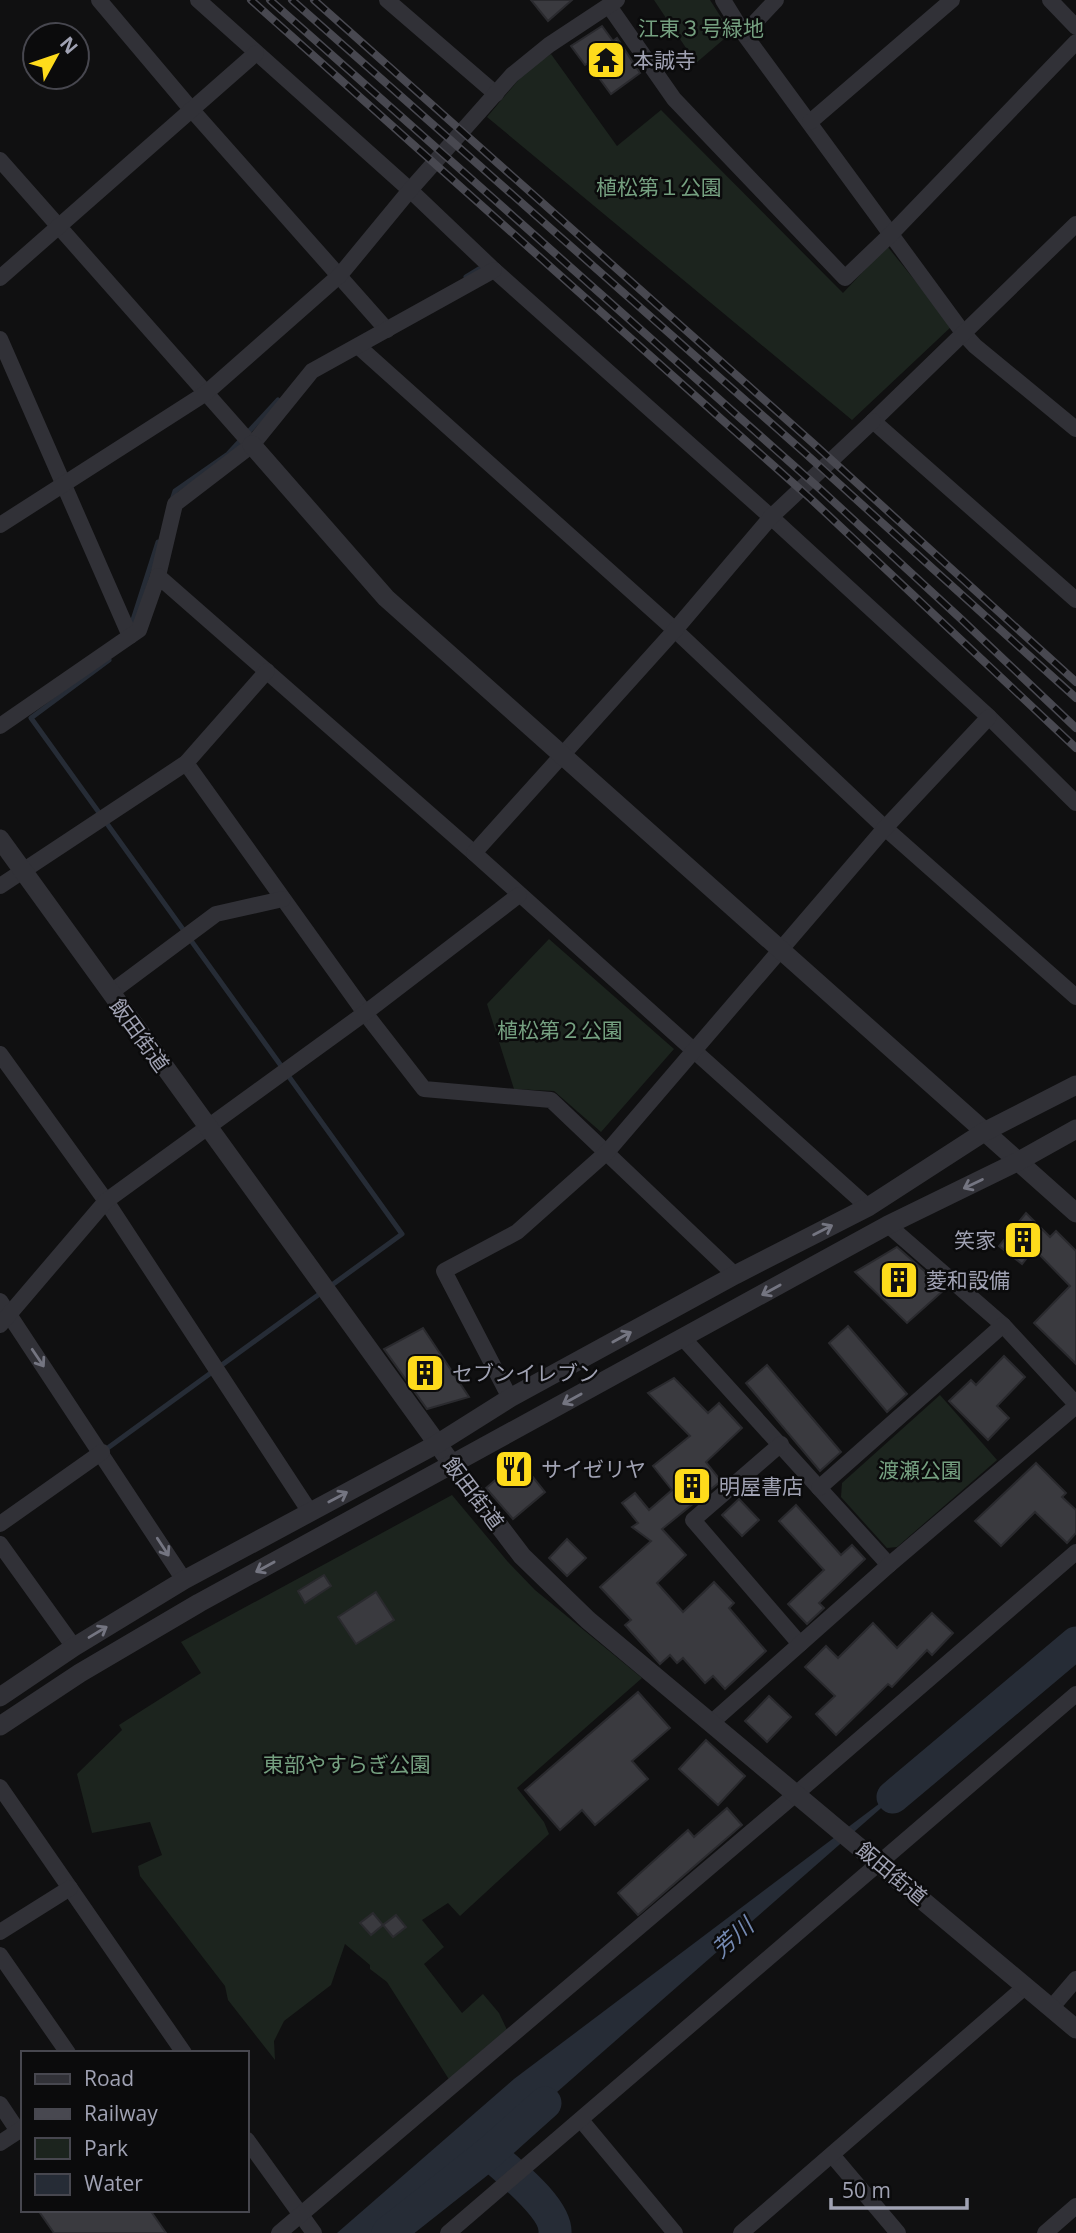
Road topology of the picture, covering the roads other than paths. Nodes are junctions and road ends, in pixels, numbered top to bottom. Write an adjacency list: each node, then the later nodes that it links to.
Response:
1 (99, 0): 14 (street)
2 (198, 0): 12 (street)
3 (387, 0): 13 (street)
4 (723, 0): 10 (street)
5 (776, 0): 10 (street)
6 (952, 0): 15 (street)
7 (1050, 0): 9 (street)
8 (613, 3): 13 (street); 20 (street)
9 (1076, 27)
10 (744, 34): 15 (street)
11 (1076, 42): 20 (street)
12 (256, 53): 14 (street); 17 (street)
13 (496, 94): 17 (street)
14 (191, 109): 18 (street); 22 (street)
15 (810, 122): 20 (street)
16 (0, 160): 18 (street)
17 (410, 190): 21 (street); 22 (street)
18 (57, 227): 23 (street); 28 (street)
19 (1074, 232): 25 (street)
20 (891, 234): 25 (street)
21 (494, 270): 24 (street); 33 (street)
22 (340, 275): 24 (street); 28 (street)
23 (0, 278)
24 (387, 330): 27 (street)
25 (964, 334): 29 (street); 30 (street)
26 (0, 339): 32 (street)
27 (359, 347): 31 (street); 37 (street)
28 (206, 393): 31 (street); 32 (street)
29 (873, 421): 33 (street); 36 (street)
30 (1076, 429)
31 (252, 444): 35 (street); 42 (street)
32 (62, 485): 34 (street); 38 (street)
33 (771, 517): 37 (street); 40 (street)
34 (0, 525)
35 (158, 576): 38 (street); 39 (street)
36 (1076, 600)
37 (675, 630): 42 (street); 45 (street)
38 (131, 636): 41 (street)
39 (267, 671): 43 (street); 47 (street)
40 (989, 717): 44 (street); 45 (street)
41 (0, 726)
42 (562, 756): 47 (street); 52 (street)
43 (186, 763): 48 (street); 51 (street)
44 (1076, 803)
45 (885, 828): 52 (street); 54 (street)
46 (0, 839): 48 (street, 飯田街道)
47 (474, 853): 50 (street)
48 (22, 870): 49 (street); 53 (street, 飯田街道)
49 (0, 886)
50 (519, 895): 55 (street); 56 (street)
51 (283, 900): 53 (street); 55 (street)
52 (780, 949): 56 (street); 61 (street)
53 (110, 993): 59 (street, 飯田街道)
54 (1076, 997)
55 (365, 1013): 59 (street); 62 (street)
56 (694, 1052): 62 (street); 65 (street)
57 (0, 1054): 64 (street)
58 (1076, 1084): 61 (street)
59 (208, 1128): 64 (street); 74 (street, 飯田街道)
60 (1076, 1129): 63 (street)
61 (985, 1132): 63 (street); 65 (street)
62 (607, 1152): 68 (street); 72 (street)
63 (1019, 1161): 66 (street); 67 (street, one-way to 67)
64 (106, 1202): 69 (street); 79 (street)
65 (868, 1207): 68 (street, one-way to 65)
66 (1076, 1213)
67 (888, 1225): 70 (street); 71 (street, one-way to 71)
68 (735, 1275): 72 (street, one-way to 68)
69 (3, 1313): 76 (street, one-way to 76)
70 (1003, 1325): 73 (street); 78 (street)
71 (683, 1338): 75 (street); 77 (street, one-way to 77)
72 (510, 1398): 74 (street)
73 (1076, 1405): 83 (street)
74 (437, 1444): 77 (street, 飯田街道); 79 (street, one-way to 74)
75 (780, 1444): 78 (street); 85 (street)
76 (102, 1451): 80 (street); 84 (street, one-way to 84)
77 (452, 1464): 89 (street, 飯田街道); 90 (street, one-way to 90)
78 (819, 1488): 83 (street)
79 (310, 1512): 84 (street)
80 (0, 1524)
81 (0, 1544): 86 (street)
82 (1076, 1552): 92 (street)
83 (889, 1565): 85 (street)
84 (184, 1580): 86 (street, one-way to 84)
85 (800, 1644): 89 (street)
86 (74, 1647): 88 (street)
87 (1076, 1694): 93 (street)
88 (0, 1697)
89 (711, 1723): 92 (street, 飯田街道)
90 (0, 1726)
91 (0, 1787): 94 (street)
92 (797, 1793): 93 (street, 飯田街道); 110 (street)
93 (878, 1862): 98 (street, 飯田街道); 104 (street)
94 (70, 1888): 95 (street); 102 (street)
95 (0, 1932)
96 (0, 1955): 101 (street)
97 (1076, 1979): 99 (street)
98 (1026, 1986): 99 (street, 飯田街道); 108 (street)
99 (1052, 2007): 100 (street, 飯田街道)
100 (1076, 2029)
101 (67, 2051)
102 (183, 2051)
103 (0, 2104): 105 (street)
104 (581, 2120): 112 (street); 113 (street)
105 (20, 2129): 107 (street)
106 (248, 2141): 110 (street)
107 (0, 2143)
108 (832, 2155): 114 (street); 115 (street)
109 (1076, 2206): 116 (street)
110 (307, 2223): 111 (street)
111 (279, 2233)
112 (448, 2233)
113 (675, 2233)
114 (741, 2233)
115 (898, 2233)
116 (1045, 2233)

